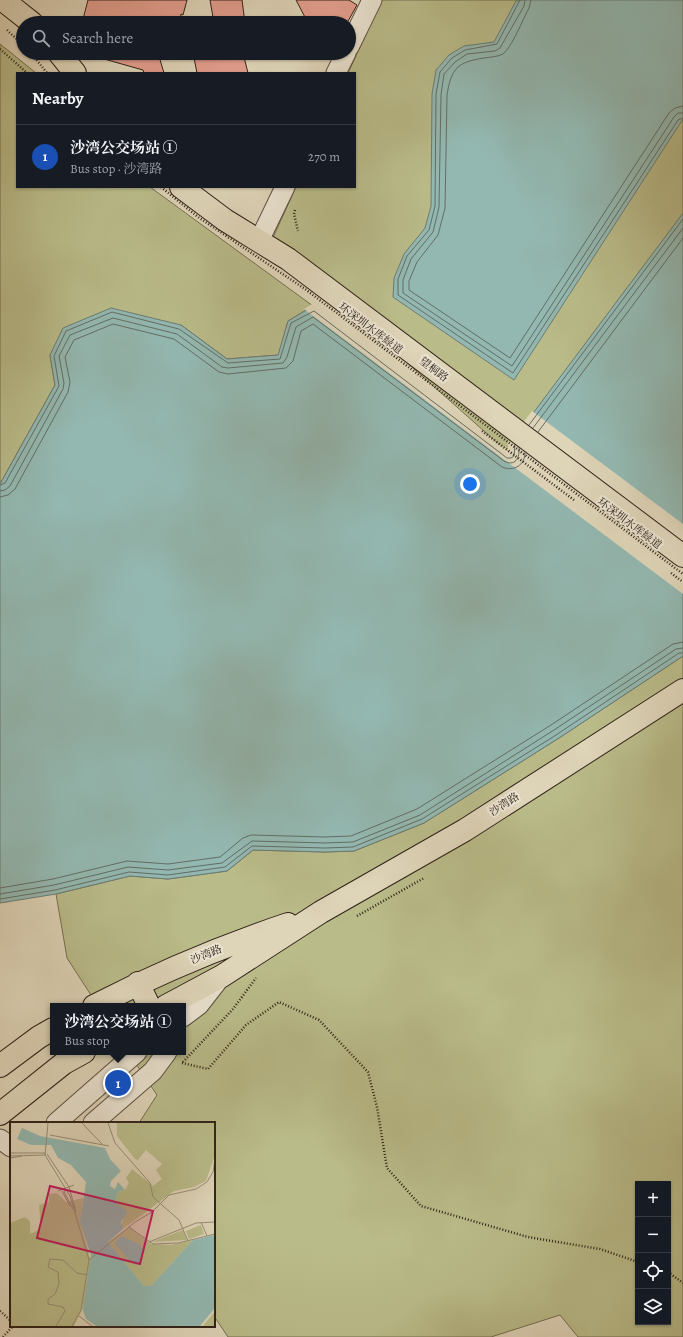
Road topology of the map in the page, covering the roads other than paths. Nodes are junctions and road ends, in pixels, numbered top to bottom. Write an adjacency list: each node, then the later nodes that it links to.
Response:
1 (3, 0): 3 (main road)
2 (372, 0): 4 (street)
3 (23, 16)
4 (356, 33)
5 (65, 60): 7 (main road)
6 (342, 60): 8 (street)
7 (74, 72)
8 (336, 72)
9 (182, 188): 11 (main road, 望桐路)
10 (285, 188): 11 (street)
11 (259, 241): 12 (main road, 望桐路)
12 (683, 556)
13 (683, 690): 14 (main road, 沙湾路)
14 (321, 912): 15 (main road, 沙湾路); 16 (main road, 沙湾路)
15 (222, 976): 19 (main road, 沙湾路); 20 (street)
16 (138, 983): 17 (main road, 沙湾路); 18 (main road)
17 (100, 1003)
18 (148, 1003)
19 (172, 1003)
20 (200, 1005): 21 (street); 22 (street)
21 (186, 1015)
22 (186, 1025)
23 (50, 1031): 27 (main road)
24 (79, 1055): 28 (main road)
25 (135, 1055): 29 (street)
26 (176, 1060): 30 (street)
27 (0, 1066)
28 (0, 1114)
29 (57, 1122)
30 (94, 1122)
31 (0, 1132): 32 (street)
32 (10, 1136)
33 (0, 1139): 34 (street)
34 (10, 1145)

